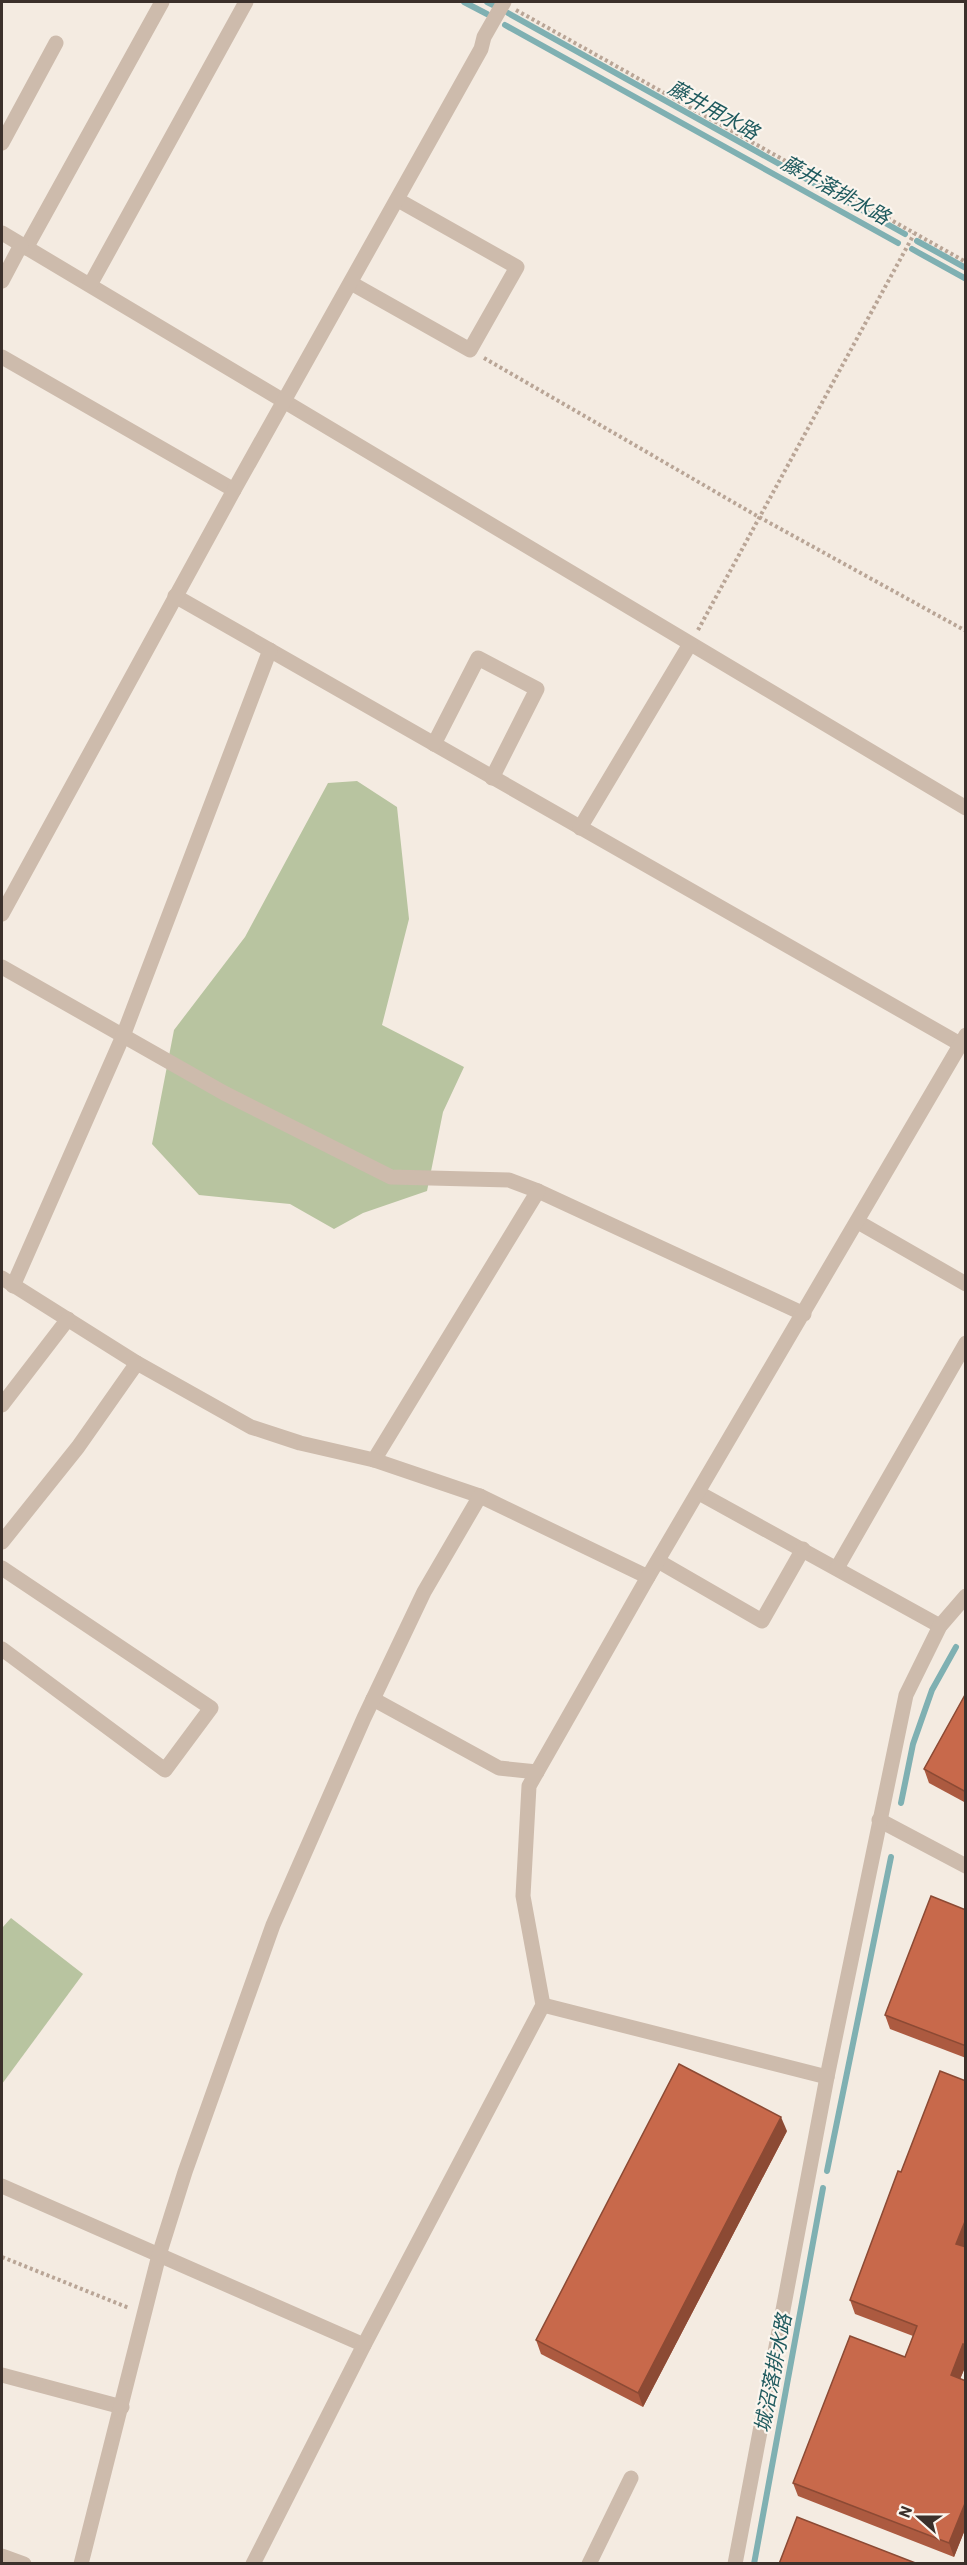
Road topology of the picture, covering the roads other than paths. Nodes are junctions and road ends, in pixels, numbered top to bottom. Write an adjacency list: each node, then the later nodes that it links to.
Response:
1 (162, 2): 8 (street)
2 (246, 2): 11 (street)
3 (503, 2): 6 (street)
4 (56, 43): 5 (street)
5 (2, 143)
6 (398, 200): 10 (street); 10 (street)
7 (2, 233): 8 (street)
8 (24, 247): 9 (street); 11 (street)
9 (2, 281)
10 (351, 283): 13 (street)
11 (90, 285): 13 (street)
12 (2, 357): 14 (street)
13 (285, 402): 14 (street); 16 (street)
14 (234, 490): 15 (street)
15 (175, 596): 17 (street); 22 (street)
16 (690, 644): 20 (street); 21 (street)
17 (270, 651): 18 (street); 24 (street)
18 (434, 744): 19 (street); 19 (street)
19 (492, 778): 21 (street)
20 (966, 808)
21 (580, 828): 25 (street)
22 (2, 914)
23 (2, 967): 24 (street)
24 (123, 1036): 26 (street); 28 (street)
25 (963, 1040): 27 (street)
26 (538, 1191): 30 (street); 35 (street)
27 (858, 1222): 29 (street); 30 (street)
28 (5, 1281): 31 (street)
29 (966, 1284)
30 (804, 1314): 36 (street)
31 (68, 1319): 33 (street); 34 (street)
32 (966, 1343): 42 (street)
33 (138, 1363): 35 (street); 38 (street)
34 (2, 1405)
35 (374, 1460): 37 (street)
36 (699, 1493): 39 (street); 40 (street)
37 (480, 1497): 43 (street); 47 (street)
38 (2, 1542)
39 (803, 1549): 40 (street); 42 (street)
40 (658, 1561): 43 (street)
41 (2, 1568): 46 (street)
42 (837, 1568): 45 (street)
43 (648, 1577): 48 (street)
44 (966, 1596): 45 (street)
45 (940, 1626): 49 (street)
46 (2, 1649)
47 (373, 1699): 48 (street); 54 (street)
48 (537, 1772): 51 (street)
49 (879, 1820): 50 (street); 52 (street)
50 (966, 1866)
51 (543, 2005): 52 (street); 55 (street)
52 (827, 2077): 64 (street)
53 (2, 2186): 54 (street)
54 (159, 2255): 55 (street); 57 (street)
55 (364, 2345): 62 (street)
56 (2, 2375): 57 (street)
57 (122, 2407): 61 (street)
58 (631, 2478): 63 (street)
59 (2, 2556): 60 (street)
60 (24, 2564)
61 (81, 2564)
62 (253, 2564)
63 (589, 2564)
64 (735, 2564)

